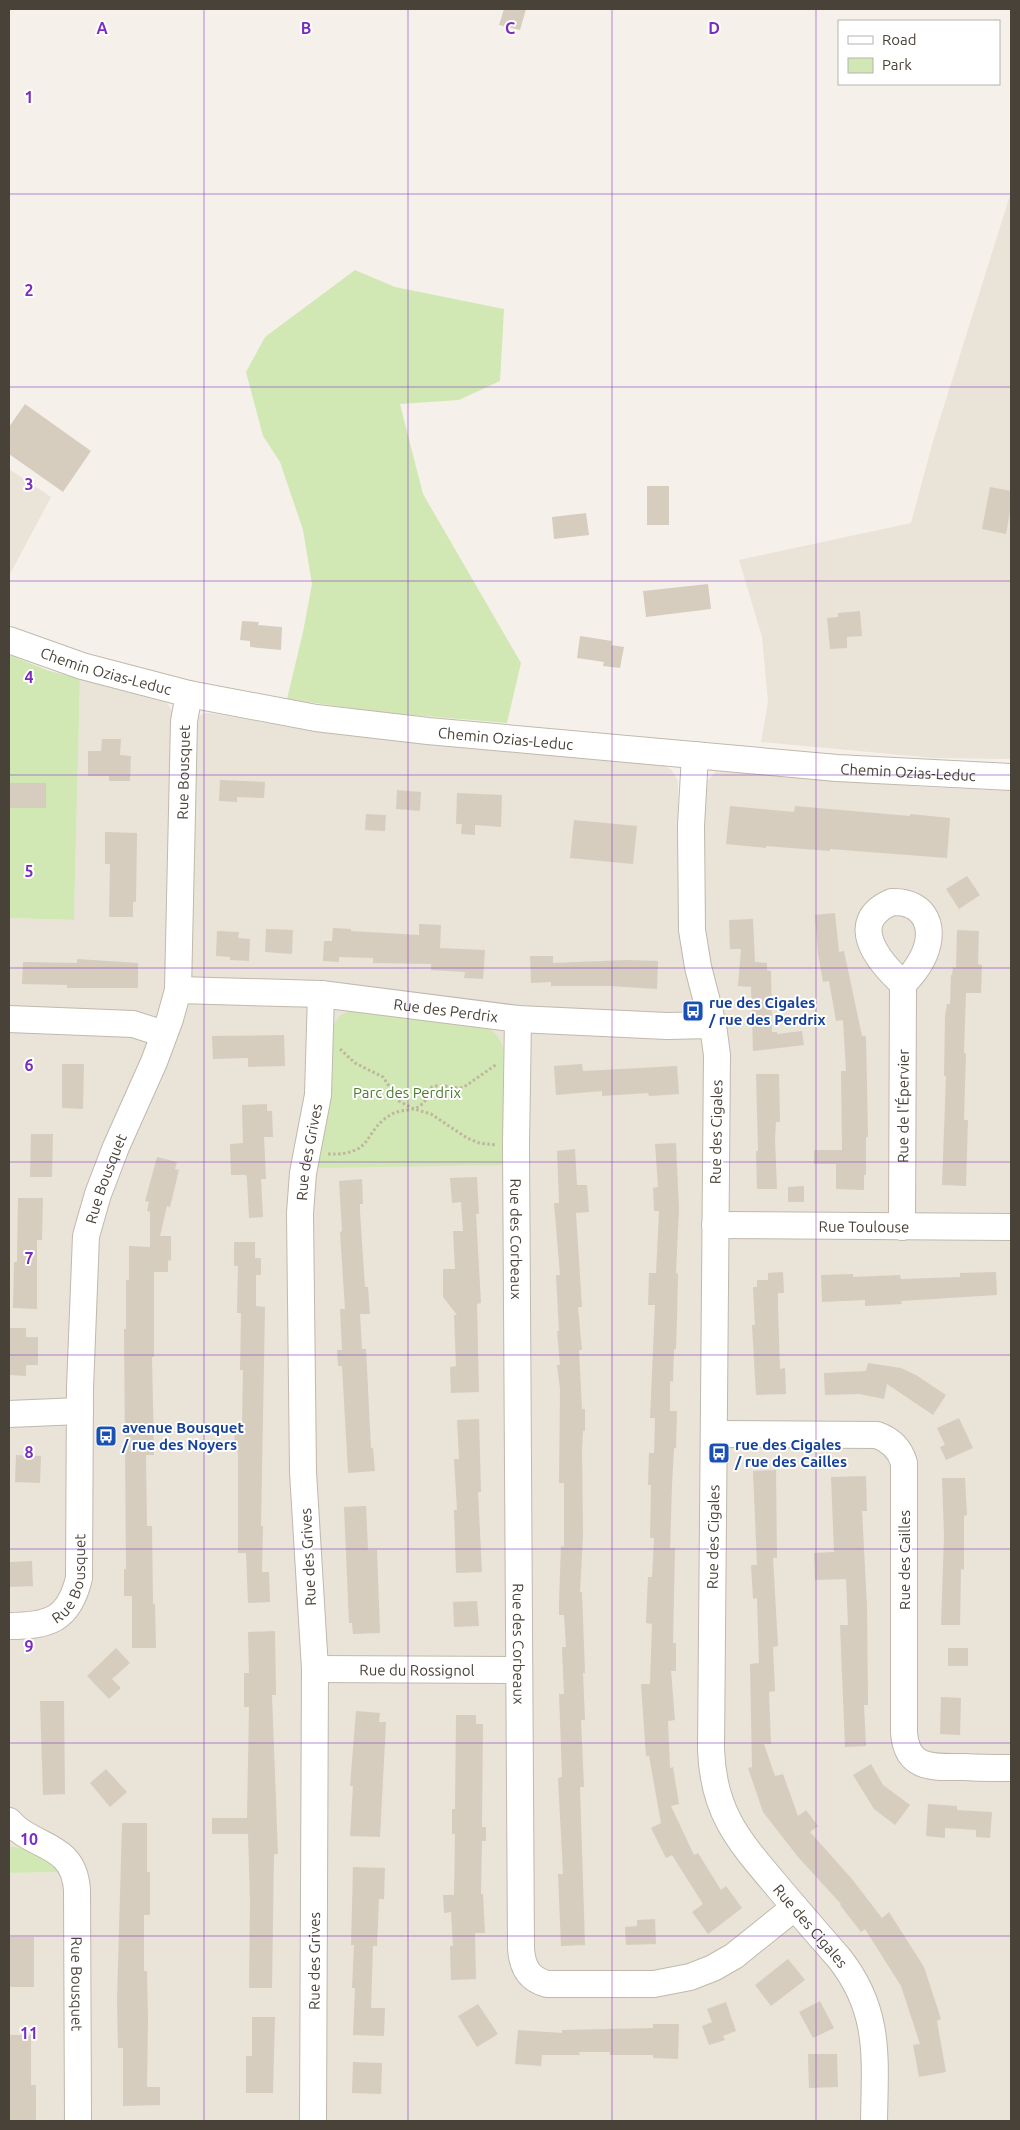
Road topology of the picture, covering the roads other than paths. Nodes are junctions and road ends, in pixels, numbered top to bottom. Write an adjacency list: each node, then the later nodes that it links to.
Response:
1 (9, 640): 2 (street, Chemin Ozias-Leduc)
2 (189, 694): 3 (street, Chemin Ozias-Leduc); 6 (street, Rue Bousquet)
3 (695, 755): 4 (street, Chemin Ozias-Leduc); 10 (street, Rue des Cigales)
4 (1011, 777)
5 (903, 984): 13 (street, Rue de l'Épervier)
6 (178, 990): 7 (street, Rue des Perdrix); 11 (street, Rue Bousquet)
7 (321, 994): 9 (street, Rue des Perdrix); 19 (street, Rue des Grives)
8 (9, 1019): 11 (street)
9 (518, 1019): 10 (street, Rue des Perdrix); 20 (street, Rue des Corbeaux)
10 (713, 1025): 12 (street, Rue des Cigales)
11 (164, 1034): 15 (street, Rue Bousquet)
12 (715, 1225): 13 (street, Rue Toulouse); 17 (street, Rue des Cigales)
13 (902, 1227): 14 (street, Rue Toulouse)
14 (1011, 1227)
15 (80, 1411): 16 (street); 18 (street, Rue Bousquet)
16 (9, 1414)
17 (714, 1434): 21 (street, Rue des Cailles); 23 (street, Rue des Cigales)
18 (9, 1626)
19 (315, 1669): 20 (street, Rue du Rossignol); 25 (street, Rue des Grives)
20 (519, 1670): 23 (street, Rue des Corbeaux)
21 (1011, 1768)
22 (9, 1821): 24 (street, Rue Bousquet)
23 (795, 1907): 26 (street, Rue des Cigales)
24 (78, 2121)
25 (313, 2121)
26 (874, 2121)

